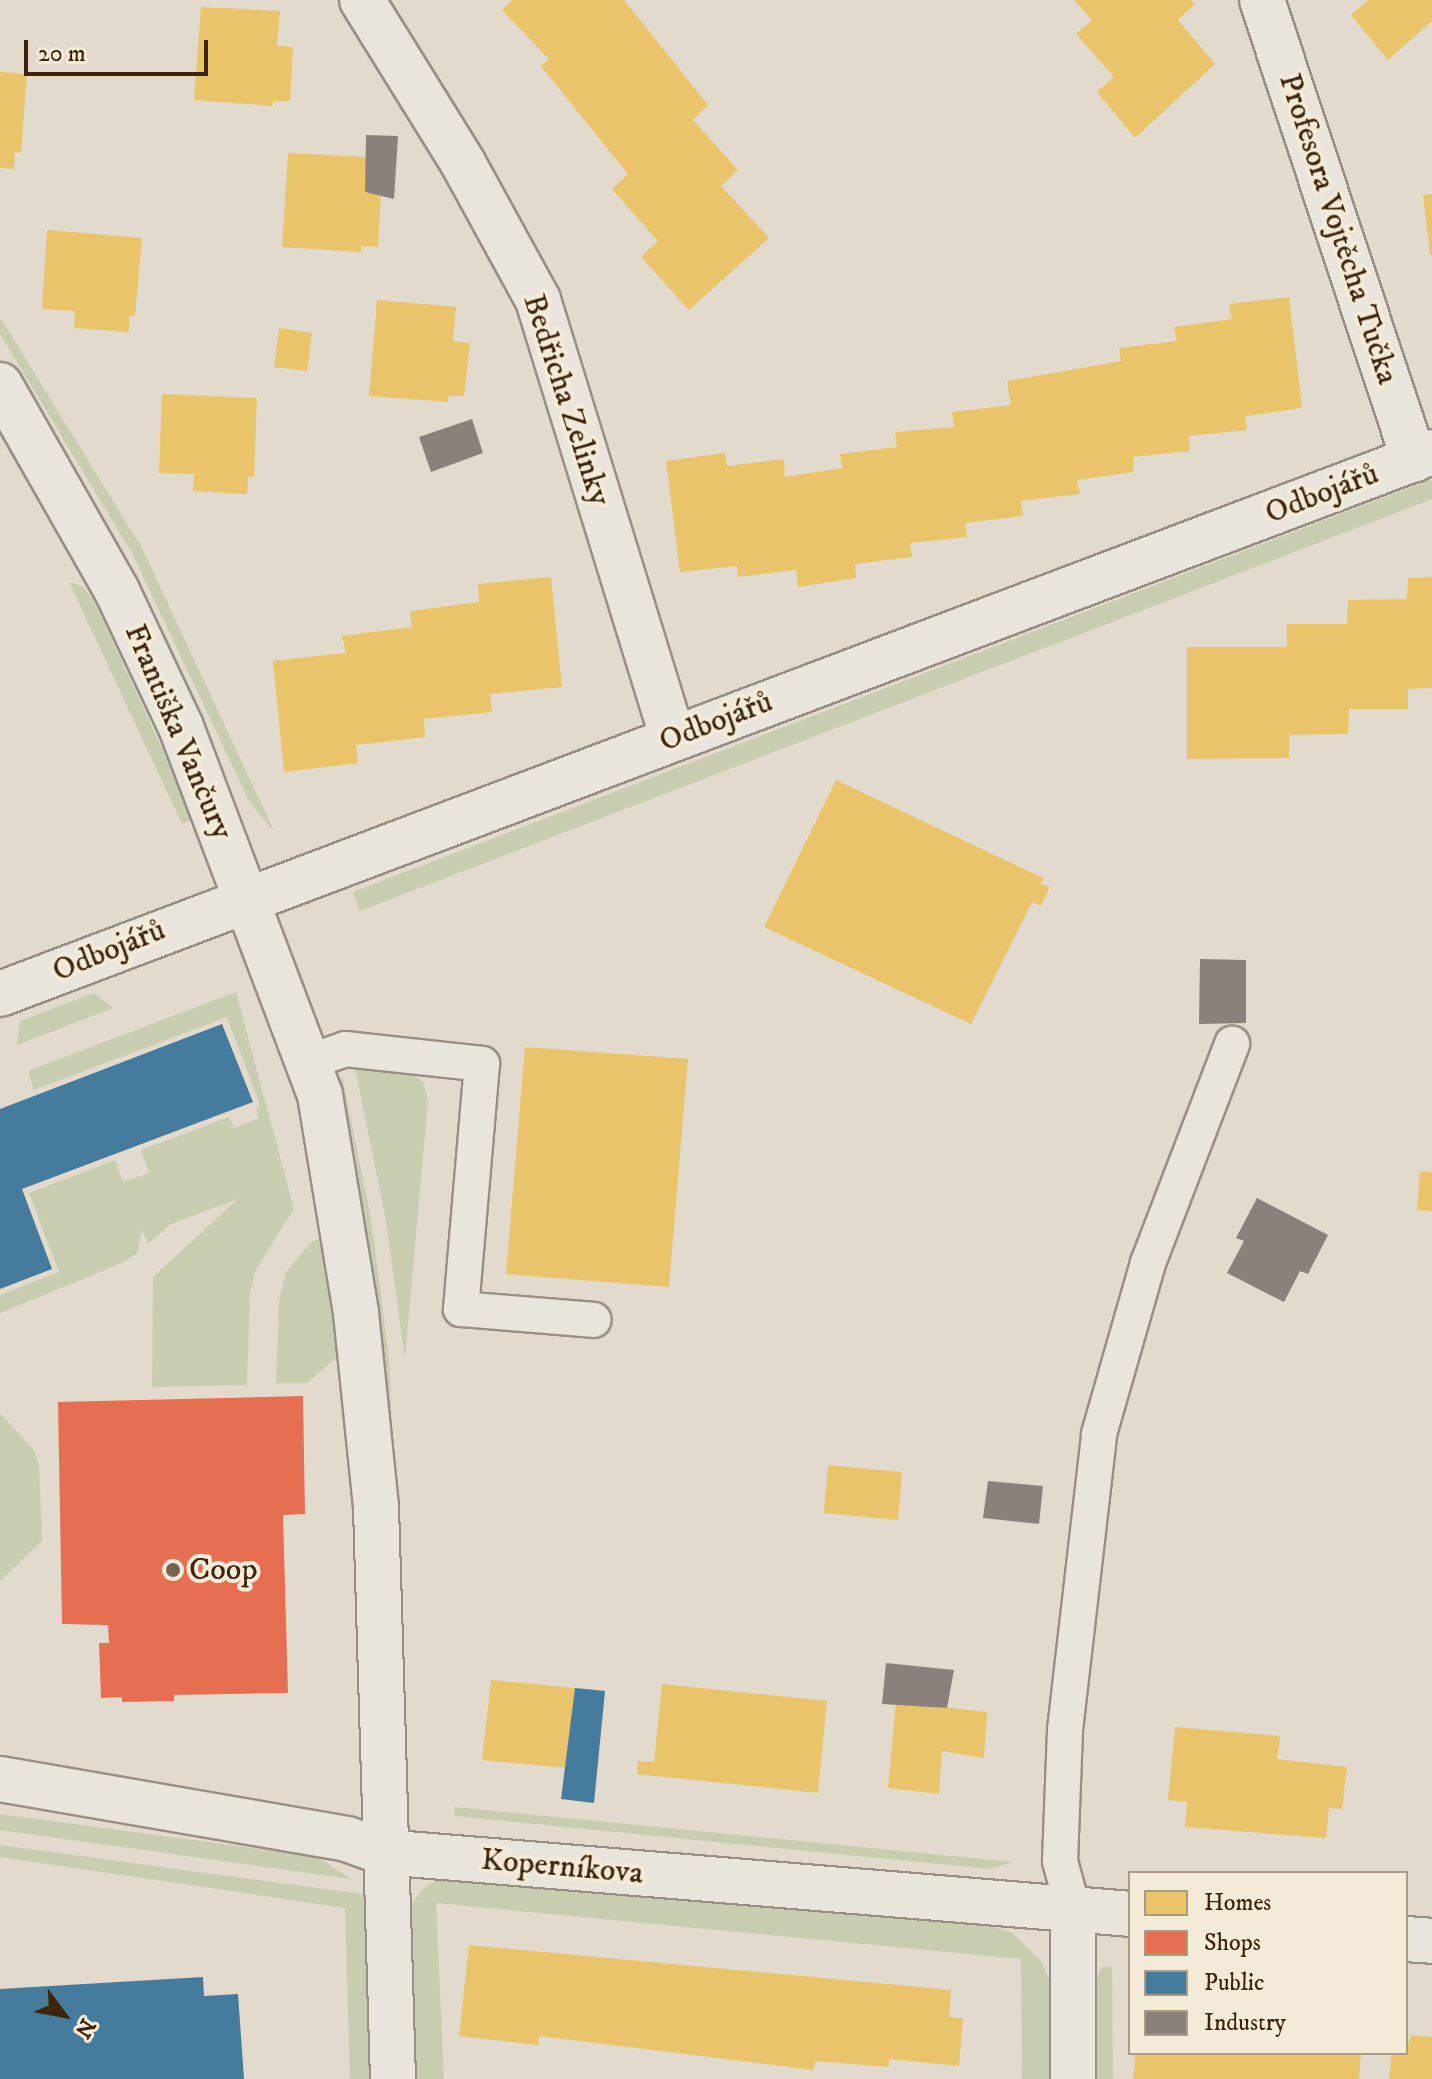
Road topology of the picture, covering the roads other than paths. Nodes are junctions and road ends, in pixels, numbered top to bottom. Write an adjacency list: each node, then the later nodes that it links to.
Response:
1 (362, 0): 5 (street, Bedřicha Zelinky)
2 (1262, 0): 4 (street, Profesora Vojtěcha Tučka)
3 (0, 385): 6 (street, Františka Vančury)
4 (1423, 456): 5 (street, Odbojářů)
5 (673, 739): 6 (street, Odbojářů)
6 (249, 896): 7 (street, Odbojářů); 9 (street, Františka Vančury)
7 (0, 994)
8 (1232, 1044): 13 (lane)
9 (314, 1079): 10 (lane); 12 (street, Františka Vančury)
10 (594, 1320)
11 (0, 1779): 12 (street, Koperníkova)
12 (383, 1852): 13 (street, Koperníkova); 17 (street, Františka Vančury)
13 (1073, 1909): 14 (street, Koperníkova); 18 (street)
14 (1128, 1914)
15 (1408, 1939): 16 (street)
16 (1432, 1941)
17 (393, 2079)
18 (1073, 2079)

